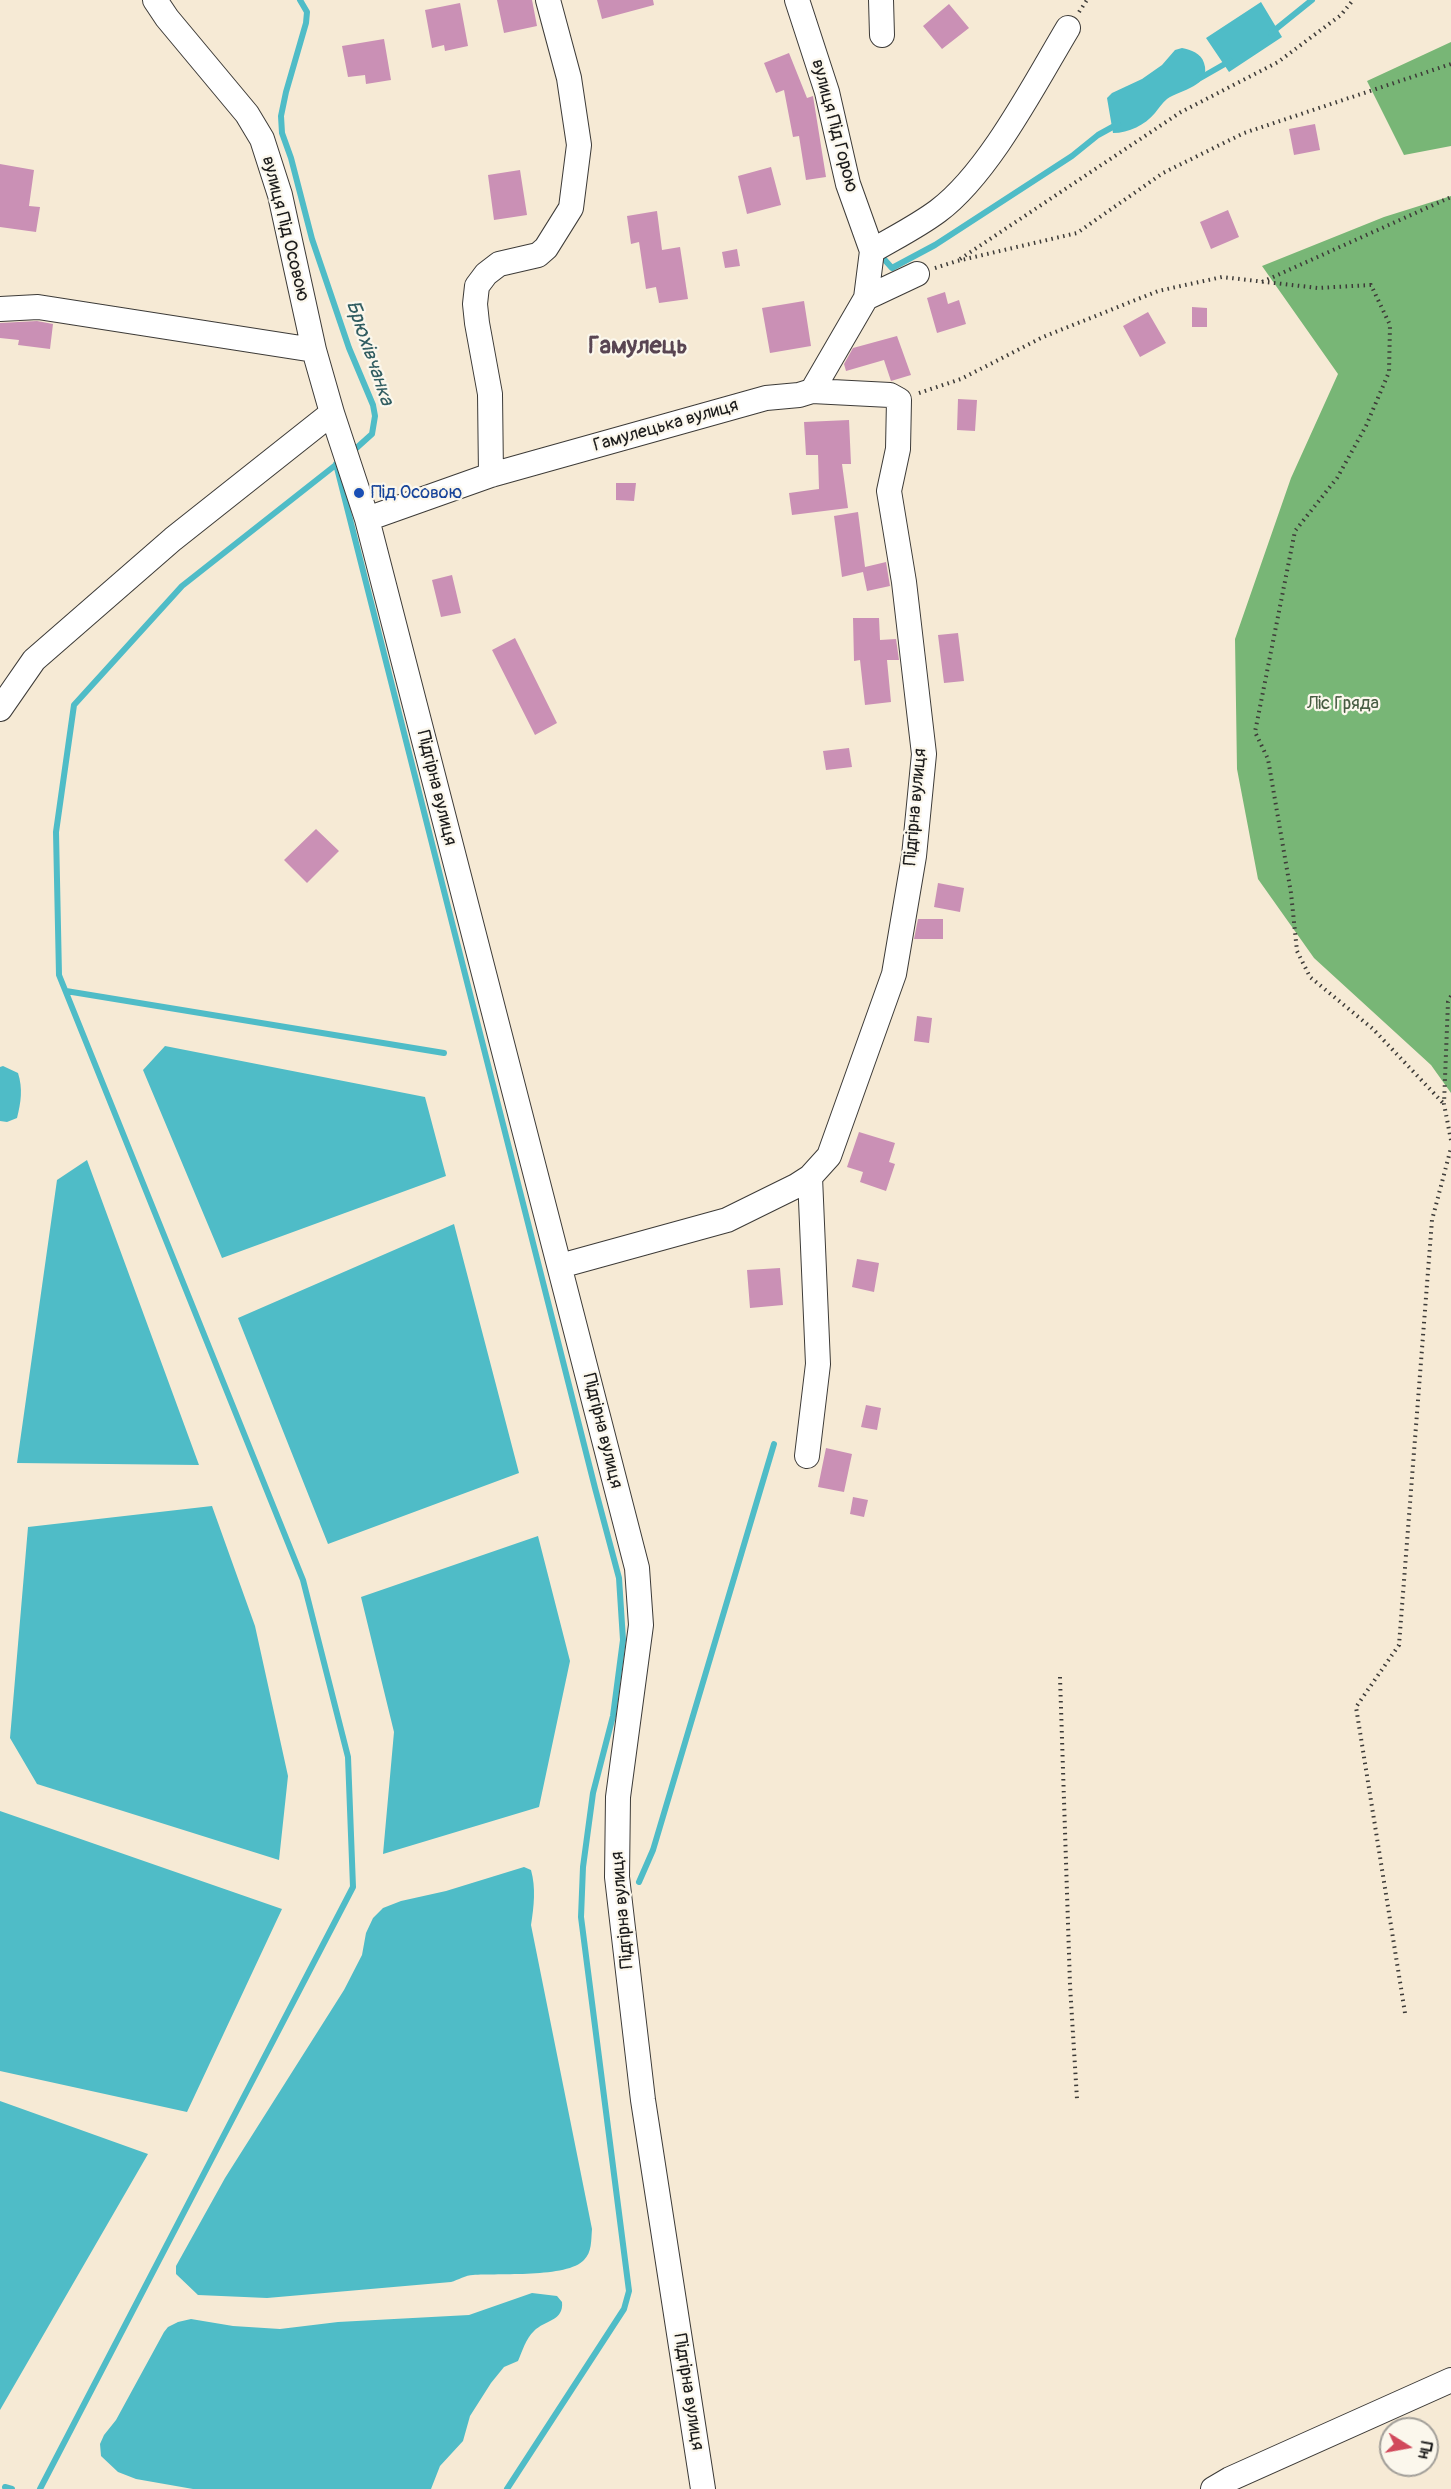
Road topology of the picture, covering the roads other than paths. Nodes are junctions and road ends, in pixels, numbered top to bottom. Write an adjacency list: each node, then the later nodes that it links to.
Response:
1 (155, 0): 11 (street, вулиця Під Осовою)
2 (548, 0): 15 (street)
3 (797, 0): 7 (street, вулиця Під Горою)
4 (881, 0): 6 (street)
5 (1068, 28): 7 (street)
6 (882, 35)
7 (872, 251): 9 (street)
8 (917, 274): 9 (street)
9 (866, 298): 12 (street)
10 (0, 309): 11 (street)
11 (314, 350): 13 (street, вулиця Під Осовою)
12 (812, 391): 15 (street, Гамулецька вулиця); 18 (street, Підгірна вулиця)
13 (335, 424): 14 (street, вулиця Під Осовою); 17 (street)
14 (351, 470): 16 (street, Підгірна вулиця)
15 (491, 475): 16 (street, Гамулецька вулиця)
16 (367, 519): 19 (street, Підгірна вулиця)
17 (0, 708)
18 (810, 1177): 19 (street, Підгірна вулиця); 20 (street)
19 (560, 1266): 23 (street, Підгірна вулиця)
20 (807, 1456)
21 (1451, 2380): 22 (street)
22 (1225, 2486)
23 (703, 2489)

